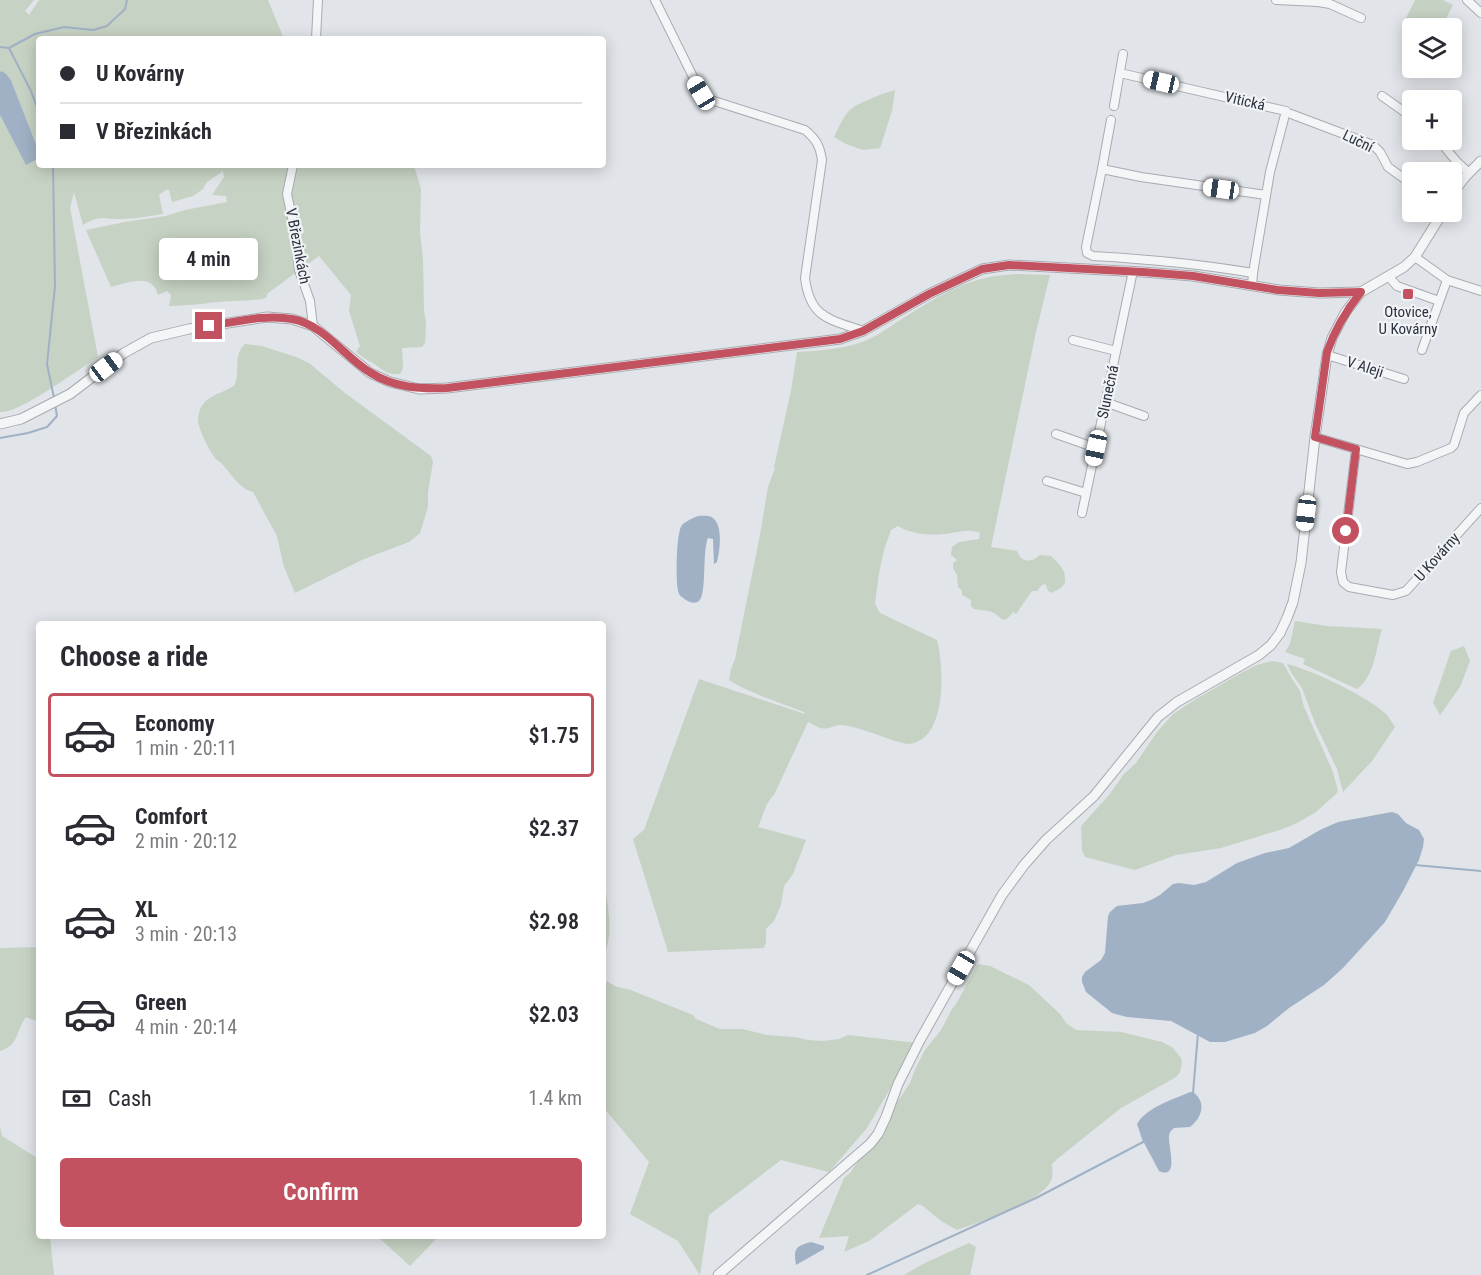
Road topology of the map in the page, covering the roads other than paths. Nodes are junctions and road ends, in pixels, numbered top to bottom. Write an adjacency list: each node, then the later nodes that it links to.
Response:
1 (318, 0): 8 (street)
2 (655, 0): 35 (street)
3 (1276, 0): 4 (street)
4 (1296, 0): 7 (street)
5 (1467, 0): 6 (street)
6 (1481, 13)
7 (1361, 18)
8 (316, 36)
9 (1124, 54): 10 (street)
10 (1120, 73): 12 (street); 23 (street, Vitická)
11 (1382, 96): 13 (street)
12 (1114, 106)
13 (1402, 110)
14 (1291, 114): 21 (street, Luční)
15 (1111, 120): 19 (street)
16 (1447, 150): 20 (street)
17 (1481, 161): 20 (street)
18 (292, 168): 34 (street, V Březinkách)
19 (1102, 169): 23 (street); 27 (street)
20 (1469, 173): 22 (street)
21 (1402, 177)
22 (1462, 181)
23 (1266, 195): 27 (street, Vitická)
24 (1437, 222): 25 (street)
25 (1415, 257): 28 (street); 29 (street)
26 (1133, 271): 30 (street); 35 (street); 38 (street, Slunečná)
27 (1253, 273): 30 (street, Vitická)
28 (1388, 276): 32 (street); 33 (street)
29 (1447, 280): 31 (street); 33 (street)
30 (1252, 286): 32 (street)
31 (1481, 291)
32 (1361, 292): 39 (street)
33 (1439, 302): 37 (street)
34 (313, 326): 35 (street); 44 (street)
35 (863, 331)
36 (1073, 340): 38 (street)
37 (1422, 350)
38 (1116, 351): 42 (street, Slunečná)
39 (1327, 355): 40 (street, V Aleji); 46 (street)
40 (1404, 380)
41 (1481, 395): 48 (street)
42 (1106, 402): 43 (street); 47 (street, Slunečná)
43 (1144, 416)
44 (0, 424)
45 (1056, 434): 47 (street)
46 (1315, 437): 48 (street); 53 (street)
47 (1096, 448): 50 (street, Slunečná)
48 (1356, 449): 51 (street, U Kovárny)
49 (1047, 481): 50 (street)
50 (1086, 493): 52 (street, Slunečná)
51 (1481, 508)
52 (1082, 513)
53 (718, 1275)

